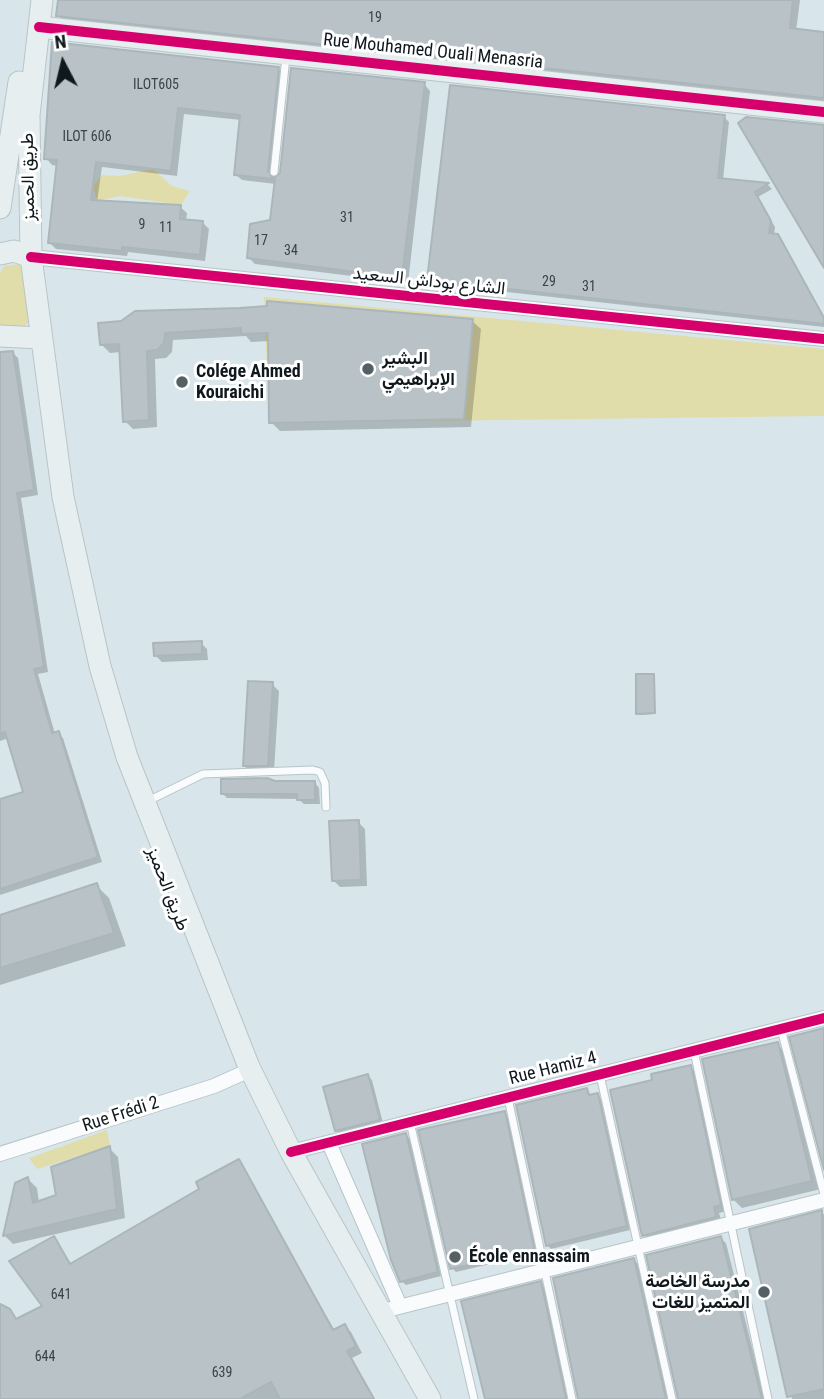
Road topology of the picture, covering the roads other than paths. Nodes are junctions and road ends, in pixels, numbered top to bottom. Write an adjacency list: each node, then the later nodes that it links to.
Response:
1 (29, 0): 7 (main road)
2 (42, 0): 3 (main road, طريق الحميز)
3 (39, 27): 4 (main road, Rue Mouhamed Ouali Menasria); 9 (main road, طريق الحميز)
4 (287, 54): 5 (main road, Rue Mouhamed Ouali Menasria); 6 (lane)
5 (824, 112)
6 (274, 172)
7 (0, 208)
8 (0, 254): 9 (main road)
9 (31, 257): 11 (main road, طريق الحميز); 12 (street, الشارع بوداش السعيد)
10 (0, 336): 11 (main road)
11 (34, 338): 13 (main road, طريق الحميز); 18 (main road, طريق الحميز)
12 (824, 340)
13 (145, 803): 14 (lane); 23 (main road, طريق الحميز)
14 (326, 807)
15 (824, 1018): 16 (street, Rue Hamiz 4)
16 (781, 1029): 17 (street, Rue Hamiz 4); 25 (lane)
17 (694, 1051): 19 (street, Rue Hamiz 4); 27 (lane)
18 (241, 1074): 24 (street, Rue Frédi 2); 33 (main road, طريق الحميز)
19 (600, 1075): 20 (street, Rue Hamiz 4); 28 (lane)
20 (508, 1098): 21 (street, Rue Hamiz 4); 29 (lane)
21 (409, 1121): 22 (street, Rue Hamiz 4); 30 (lane)
22 (329, 1143): 23 (street, Rue Hamiz 4); 31 (street)
23 (291, 1153): 32 (main road, طريق الحميز)
24 (0, 1154)
25 (824, 1195)
26 (824, 1200): 27 (street)
27 (731, 1224): 28 (street); 38 (lane)
28 (639, 1247): 29 (street); 37 (lane)
29 (545, 1270): 30 (street); 36 (lane)
30 (451, 1294): 31 (street); 35 (lane)
31 (400, 1306): 32 (street)
32 (379, 1312): 34 (main road, طريق الحميز)
33 (418, 1399)
34 (430, 1399)
35 (474, 1399)
36 (572, 1399)
37 (672, 1399)
38 (768, 1399)

